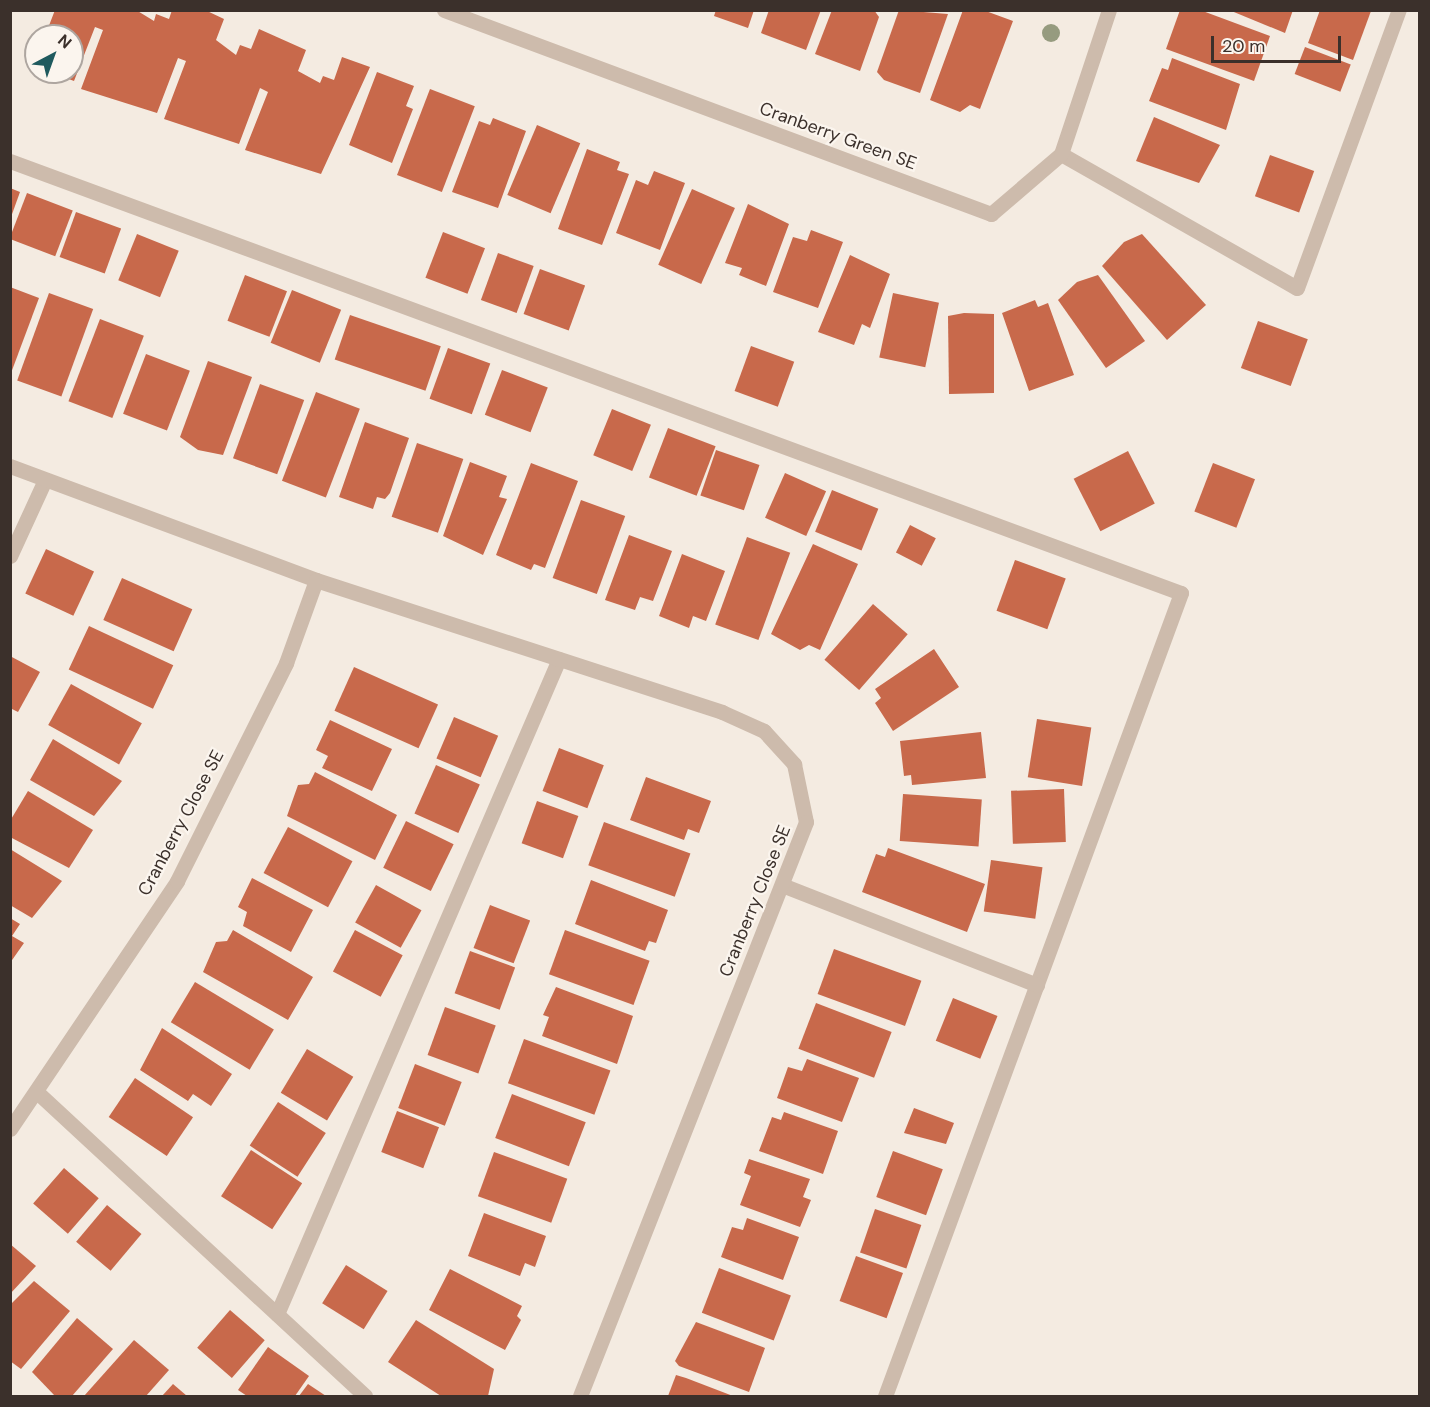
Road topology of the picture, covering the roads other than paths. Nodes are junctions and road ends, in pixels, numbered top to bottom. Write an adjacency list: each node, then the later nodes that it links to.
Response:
1 (444, 10): 4 (street, Cranberry Green SE)
2 (1109, 10): 4 (street)
3 (1399, 10): 4 (street)
4 (1061, 153)
5 (10, 161): 12 (street)
6 (10, 466): 7 (street, Cranberry Close SE)
7 (45, 480): 8 (street); 9 (street, Cranberry Close SE)
8 (10, 556)
9 (316, 579): 10 (street, Cranberry Close SE); 13 (street, Cranberry Close SE)
10 (559, 659): 11 (street, Cranberry Close SE); 15 (street)
11 (782, 885): 12 (street); 17 (street, Cranberry Close SE)
12 (1037, 985): 18 (street)
13 (38, 1092): 14 (street, Cranberry Close SE); 15 (street)
14 (10, 1129)
15 (277, 1314): 16 (street)
16 (365, 1396)
17 (580, 1396)
18 (885, 1396)

